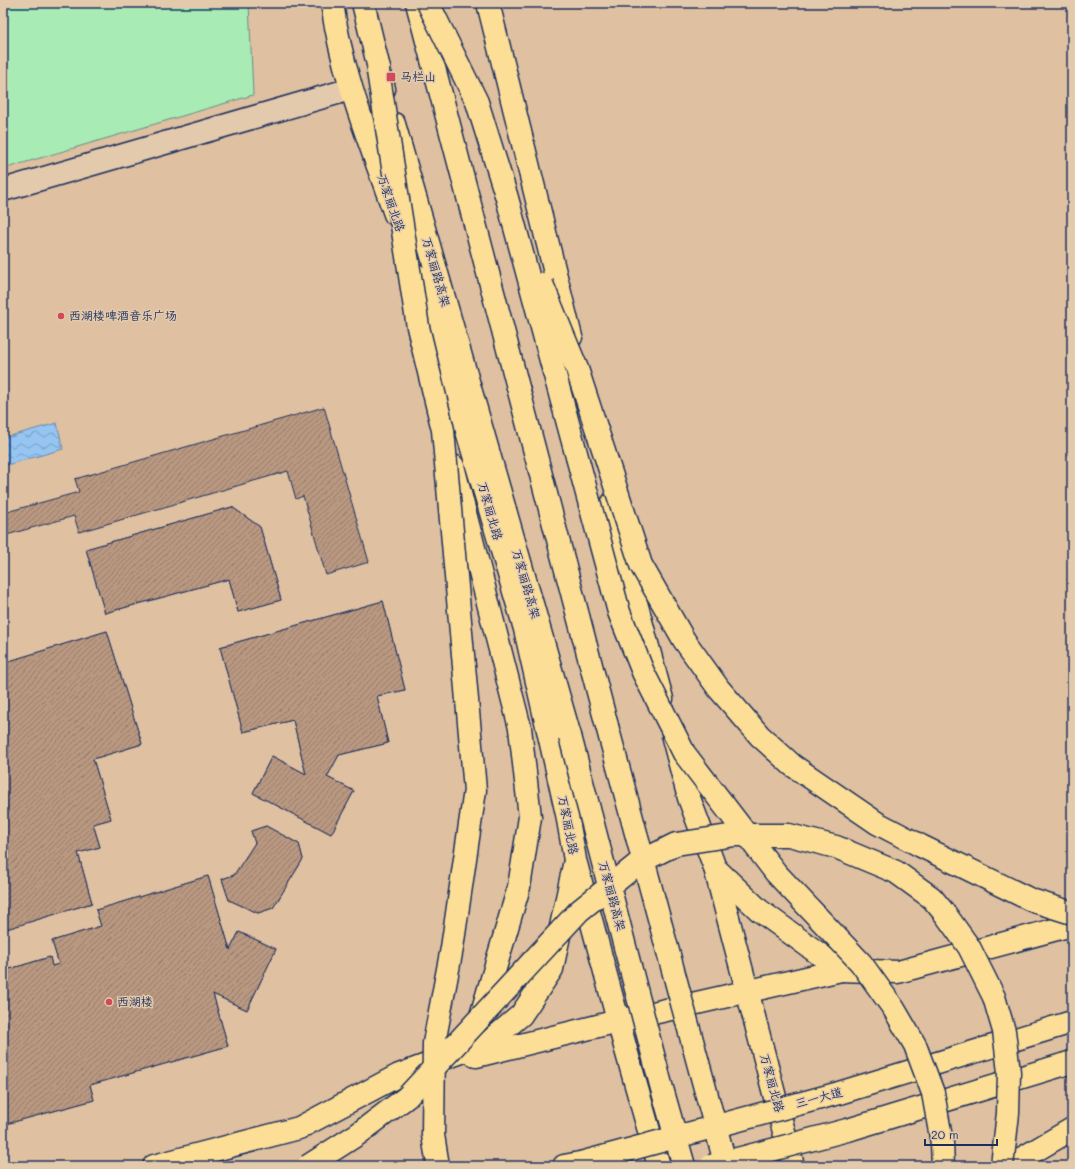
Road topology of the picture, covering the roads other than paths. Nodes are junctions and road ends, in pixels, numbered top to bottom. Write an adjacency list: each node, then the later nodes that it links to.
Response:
1 (332, 3): 7 (main road, 万家丽北路)
2 (363, 3): 6 (main road, 万家丽路高架)
3 (417, 3): 31 (main road, bridge)
4 (428, 3): 9 (main road, bridge)
5 (488, 3): 12 (main road, 万家丽北路)
6 (378, 71): 10 (main road, bridge); 29 (main road, 万家丽路高架, bridge)
7 (351, 88): 8 (street); 11 (main road, 万家丽北路)
8 (3, 190)
9 (506, 198): 13 (main road, bridge); 33 (main road, bridge)
10 (443, 430): 17 (main road, bridge); 27 (main road, bridge)
11 (575, 860): 18 (main road, 万家丽北路); 21 (main road)
12 (715, 868): 15 (main road); 16 (main road, 万家丽北路)
13 (1072, 913)
14 (1072, 925): 15 (main road)
15 (841, 970): 16 (main road)
16 (747, 991): 18 (main road); 32 (main road, 万家丽北路)
17 (480, 1019): 26 (main road, bridge); 34 (main road, bridge)
18 (618, 1021): 21 (main road); 28 (main road, 万家丽北路)
19 (1072, 1022): 24 (main road, 三一大道, bridge)
20 (1072, 1062): 30 (main road, bridge)
21 (399, 1075): 25 (main road)
22 (1072, 1129): 35 (main road)
23 (1072, 1140): 35 (main road)
24 (572, 1164)
25 (154, 1166)
26 (308, 1166)
27 (438, 1166)
28 (659, 1166)
29 (684, 1166)
30 (710, 1166)
31 (726, 1166)
32 (793, 1166)
33 (943, 1166)
34 (1002, 1166)
35 (1010, 1166)

